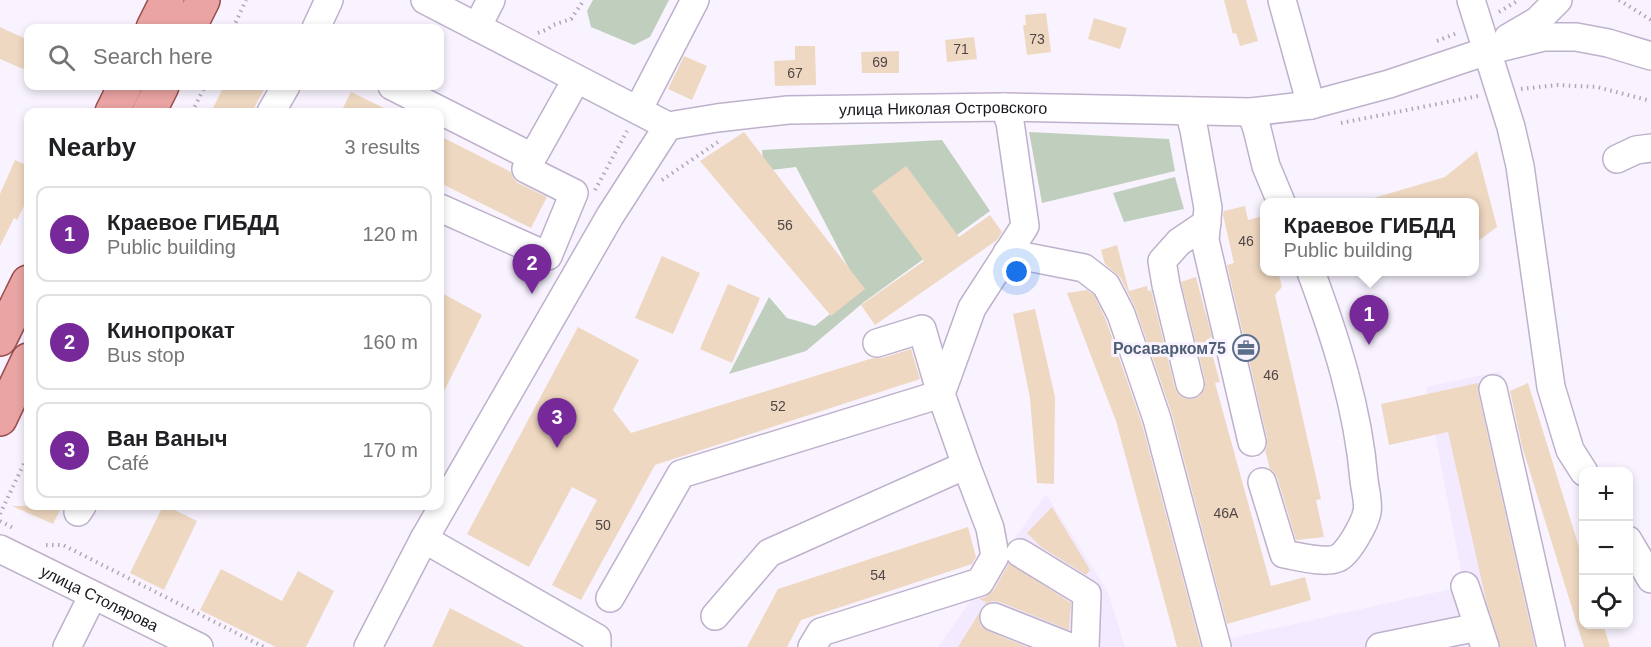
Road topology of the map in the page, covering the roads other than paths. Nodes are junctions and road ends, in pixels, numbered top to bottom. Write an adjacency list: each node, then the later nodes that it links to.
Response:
1 (167, 0): 10 (main road)
2 (203, 0): 11 (main road)
3 (329, 0): 12 (street)
4 (425, 0): 13 (street)
5 (491, 0): 13 (street)
6 (695, 0): 27 (street)
7 (1281, 0): 21 (street)
8 (1558, 0): 14 (street)
9 (1475, 12): 14 (street)
10 (155, 24)
11 (191, 24)
12 (318, 24)
13 (477, 27): 16 (street)
14 (1487, 51): 15 (street); 21 (street, улица Николая Островского); 50 (street)
15 (1651, 56)
16 (576, 80): 27 (street); 33 (street)
17 (123, 90): 23 (main road)
18 (160, 90): 24 (main road)
19 (284, 90): 25 (street)
20 (400, 90): 26 (street)
21 (1311, 105): 30 (street, улица Николая Островского)
22 (1005, 107): 28 (street, улица Николая Островского); 31 (street, улица Николая Островского); 38 (street)
23 (114, 108)
24 (151, 108)
25 (274, 108)
26 (435, 108)
27 (638, 110): 31 (street)
28 (1188, 111): 30 (street, улица Николая Островского); 37 (street)
29 (444, 112): 33 (street)
30 (1251, 112): 35 (street)
31 (668, 126): 52 (street)
32 (1651, 148): 34 (street)
33 (532, 157): 36 (street)
34 (1617, 159)
35 (1279, 198)
36 (444, 210)
37 (1207, 223): 44 (street); 48 (street)
38 (1007, 253): 46 (street); 72 (street)
39 (1312, 276): 51 (street)
40 (24, 290): 41 (main road)
41 (0, 339)
42 (877, 343): 46 (street)
43 (24, 368): 47 (main road)
44 (1191, 384)
45 (1493, 389): 74 (street)
46 (941, 394): 49 (street); 61 (street)
47 (0, 419)
48 (1252, 442)
49 (966, 465): 62 (street); 69 (street)
50 (1581, 467)
51 (1263, 482)
52 (444, 504)
53 (441, 510): 54 (street)
54 (424, 539): 67 (street); 68 (street)
55 (1633, 547): 58 (street)
56 (0, 549): 60 (street, улица Столярова)
57 (1020, 553): 71 (street)
58 (1651, 579)
59 (1465, 586): 64 (street)
60 (93, 595): 65 (street); 66 (street, улица Столярова)
61 (610, 598)
62 (715, 616)
63 (994, 617): 70 (street)
64 (1481, 637): 73 (street)
65 (67, 647)
66 (199, 647)
67 (368, 647)
68 (597, 647)
69 (812, 647)
70 (1070, 647)
71 (1085, 647)
72 (1216, 647)
73 (1380, 647)
74 (1551, 647)

